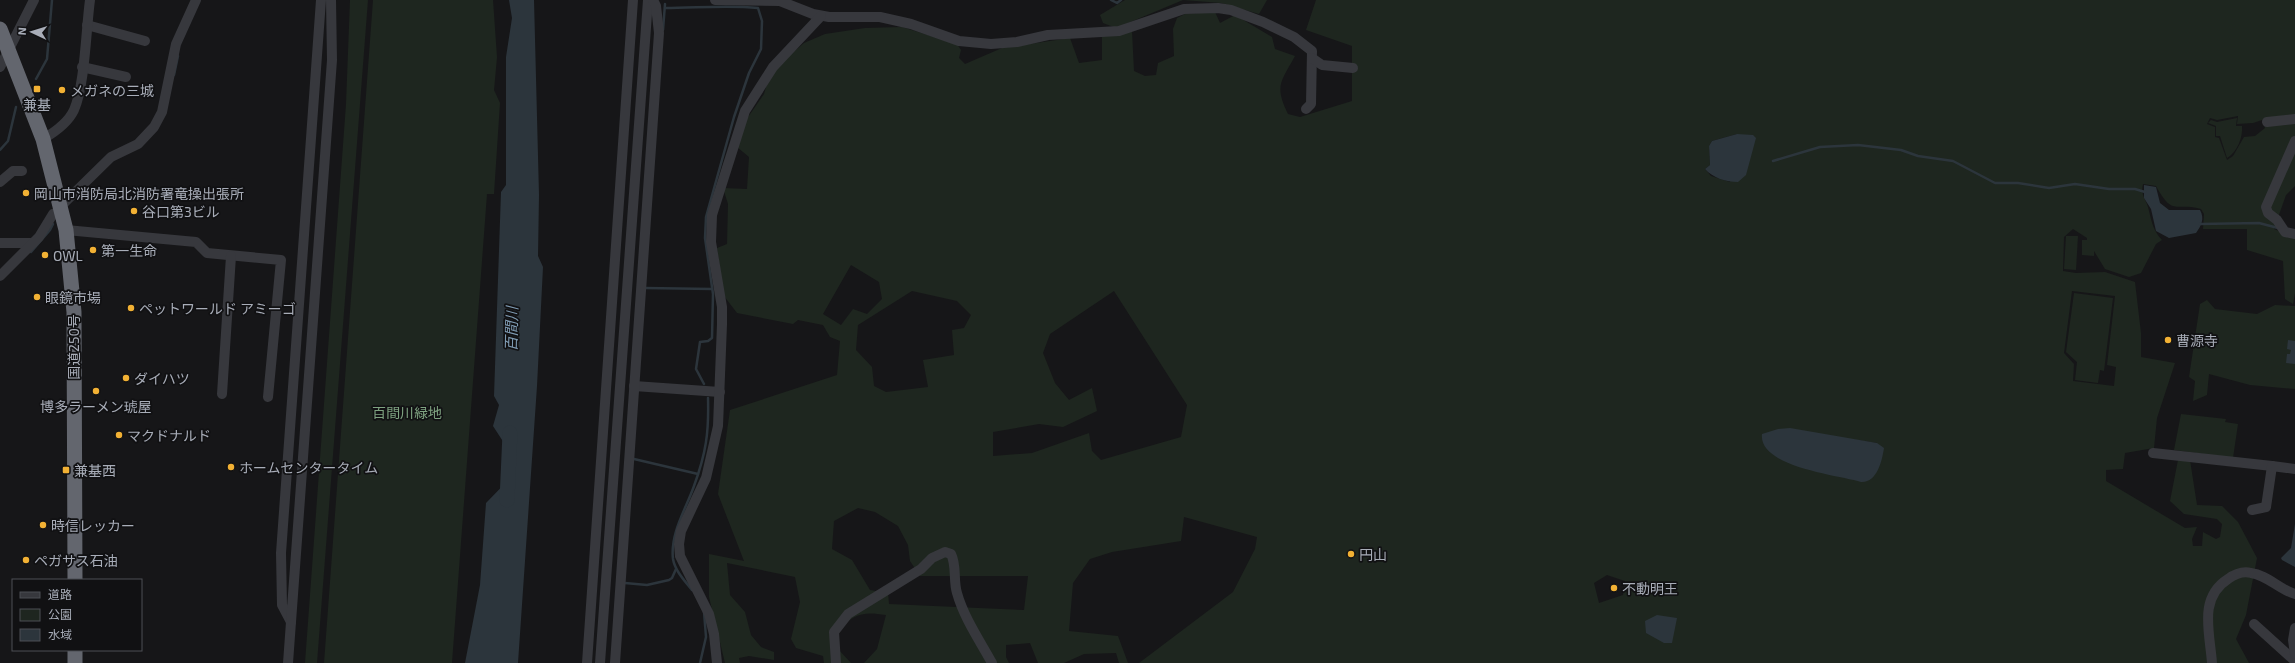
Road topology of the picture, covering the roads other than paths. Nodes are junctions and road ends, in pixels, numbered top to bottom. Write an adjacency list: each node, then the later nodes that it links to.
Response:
1 (34, 0): 15 (street)
2 (90, 0): 12 (street)
3 (196, 0): 28 (street)
4 (321, 0): 45 (street)
5 (331, 0): 45 (street)
6 (633, 0): 53 (street)
7 (648, 0): 54 (street)
8 (653, 0): 35 (street)
9 (715, 0): 10 (street)
10 (780, 0): 11 (street)
11 (822, 16): 16 (street); 36 (street)
12 (87, 25): 14 (street); 18 (street)
13 (0, 29): 15 (highway, 国道250号)
14 (145, 41)
15 (8, 50): 17 (street); 24 (highway, 国道250号)
16 (1312, 58): 19 (street); 21 (street)
17 (0, 67)
18 (82, 67): 20 (street); 24 (street)
19 (1353, 68)
20 (126, 77)
21 (1306, 109)
22 (2295, 119): 23 (street)
23 (2267, 122)
24 (43, 139): 28 (highway, 国道250号)
25 (2295, 141): 30 (street)
26 (22, 171): 27 (street)
27 (0, 182)
28 (62, 209): 29 (highway, 国道250号); 32 (street)
29 (66, 230): 33 (street); 43 (highway, 国道250号)
30 (2295, 234)
31 (0, 243): 32 (street)
32 (33, 243): 34 (street)
33 (231, 256): 37 (street); 38 (street)
34 (0, 276)
35 (637, 387): 36 (street); 55 (street)
36 (720, 392): 56 (street)
37 (222, 394)
38 (268, 397)
39 (2153, 452): 40 (street)
40 (2272, 466): 41 (street); 42 (street)
41 (2295, 469)
42 (2252, 510)
43 (75, 579)
44 (2295, 594): 59 (street)
45 (291, 622): 52 (street)
46 (2254, 624): 50 (street)
47 (2295, 628): 49 (street)
48 (75, 651): 51 (highway)
49 (2295, 654)
50 (2295, 661)
51 (75, 663)
52 (288, 663)
53 (587, 663)
54 (600, 663)
55 (615, 663)
56 (717, 663)
57 (836, 663): 58 (street)
58 (992, 663)
59 (2212, 663)

